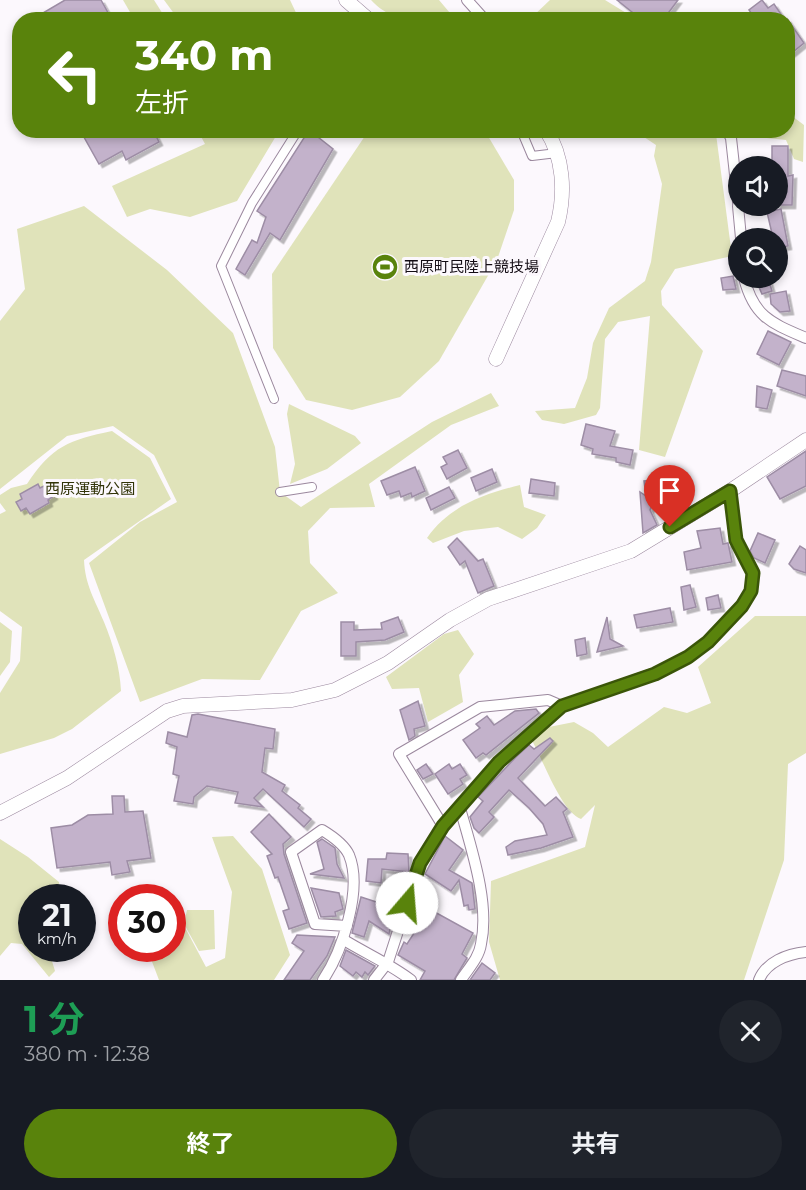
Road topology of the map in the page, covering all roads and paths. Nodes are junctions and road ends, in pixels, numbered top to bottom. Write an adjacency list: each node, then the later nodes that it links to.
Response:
1 (346, 0): 3 (street)
2 (467, 0): 4 (street)
3 (360, 12)
4 (478, 12)
5 (293, 138): 14 (street)
6 (524, 138): 9 (street)
7 (550, 138): 9 (street)
8 (731, 138): 10 (street)
9 (557, 153): 13 (street)
10 (733, 156)
11 (746, 288): 12 (street)
12 (806, 338)
13 (496, 359)
14 (274, 399)
15 (806, 440): 17 (street)
16 (312, 487): 18 (street)
17 (730, 491): 19 (street); 21 (street)
18 (280, 492)
19 (562, 706): 20 (street); 22 (street)
20 (460, 808): 22 (street); 30 (street)
21 (0, 813)
22 (443, 826): 26 (street)
23 (347, 926): 23 (street); 24 (street)
24 (344, 940): 26 (street); 27 (street)
25 (806, 951): 31 (street)
26 (388, 962): 28 (street); 29 (street)
27 (323, 980)
28 (374, 980)
29 (411, 980)
30 (461, 980)
31 (759, 980)

